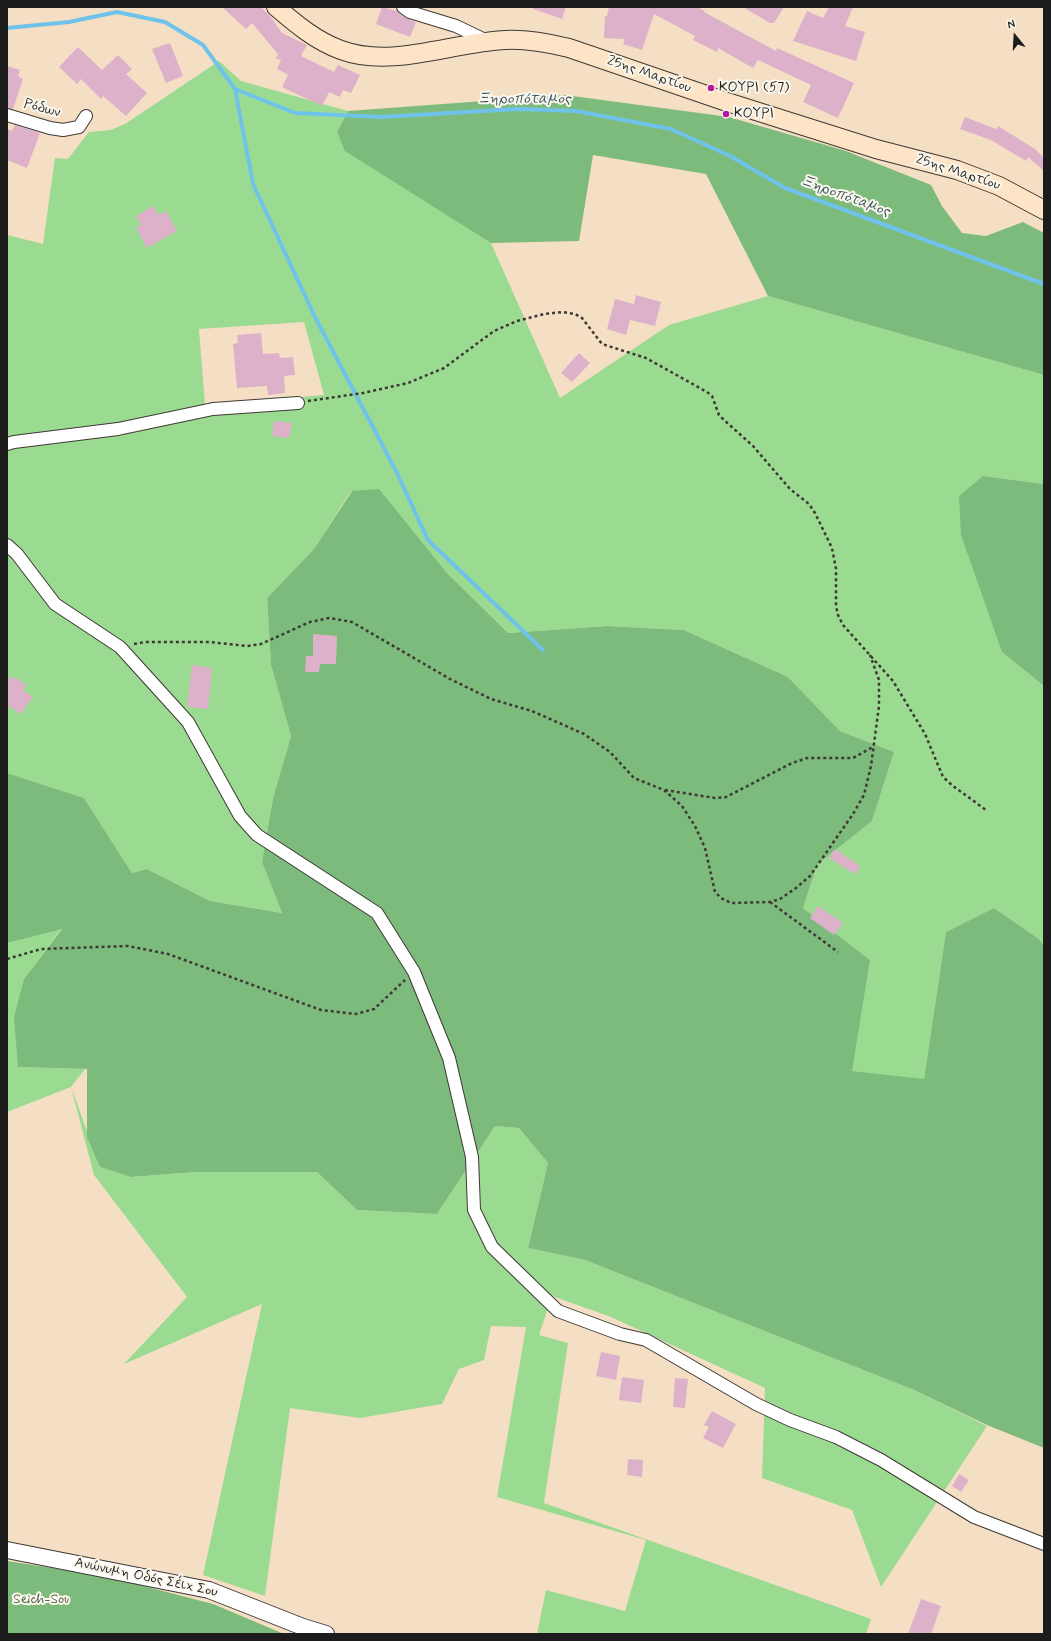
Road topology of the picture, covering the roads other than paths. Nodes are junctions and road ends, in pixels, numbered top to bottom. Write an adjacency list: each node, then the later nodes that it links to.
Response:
1 (276, 7): 3 (main road, 25ης Μαρτίου)
2 (403, 7): 3 (street)
3 (488, 42): 6 (main road, 25ης Μαρτίου)
4 (7, 115): 5 (street, Ρόδων)
5 (86, 116)
6 (1044, 210)
7 (298, 403): 8 (street)
8 (7, 444)
9 (7, 545): 10 (street)
10 (1044, 1544)
11 (7, 1550): 12 (street, Ανώνυμη Οδός Σέιχ Σου)
12 (326, 1634)

